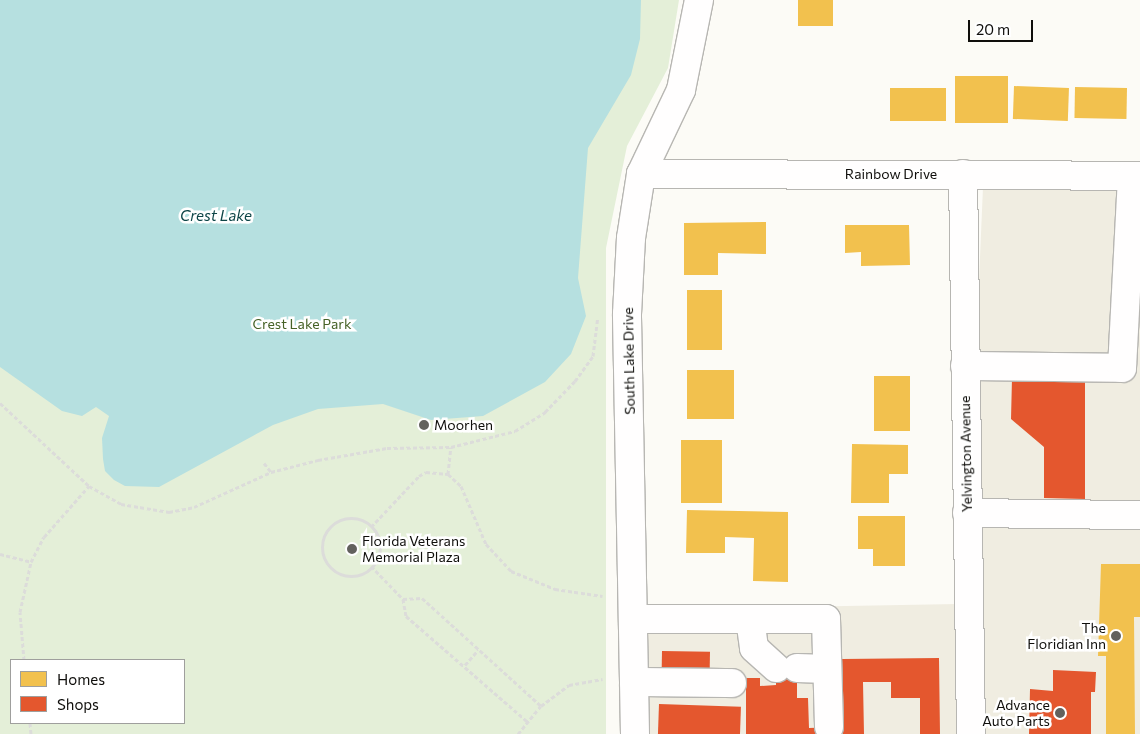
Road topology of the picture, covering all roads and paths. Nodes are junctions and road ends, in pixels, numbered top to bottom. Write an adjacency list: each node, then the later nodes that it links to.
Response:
1 (699, 0): 2 (street, South Lake Drive)
2 (641, 174): 3 (street, Rainbow Drive); 22 (street, South Lake Drive)
3 (963, 174): 4 (street, Rainbow Drive); 6 (street, Yelvington Avenue)
4 (1136, 176): 7 (street)
5 (598, 318): 9 (path)
6 (965, 366): 7 (street); 14 (street, Yelvington Avenue)
7 (1131, 370)
8 (0, 403): 13 (path)
9 (451, 447): 11 (path); 12 (path)
10 (264, 463): 11 (path)
11 (271, 472): 13 (path)
12 (448, 474): 16 (path); 20 (path)
13 (89, 486): 18 (path)
14 (967, 513): 15 (street); 36 (street, Yelvington Avenue)
15 (1140, 515)
16 (371, 527): 19 (path); 19 (path)
17 (0, 554): 18 (path)
18 (31, 562): 25 (path)
19 (371, 566): 21 (path)
20 (602, 596)
21 (402, 598): 24 (path); 26 (path)
22 (633, 619): 23 (street); 29 (street, South Lake Drive)
23 (750, 619): 27 (street); 27 (street)
24 (478, 650): 26 (path); 31 (path)
25 (24, 659)
26 (465, 665): 32 (path)
27 (827, 669): 33 (street)
28 (602, 679): 31 (path)
29 (634, 682): 30 (street); 35 (street, South Lake Drive)
30 (732, 683)
31 (541, 706): 32 (path)
32 (528, 722): 34 (path)
33 (829, 727)
34 (518, 734)
35 (634, 734)
36 (970, 734)

